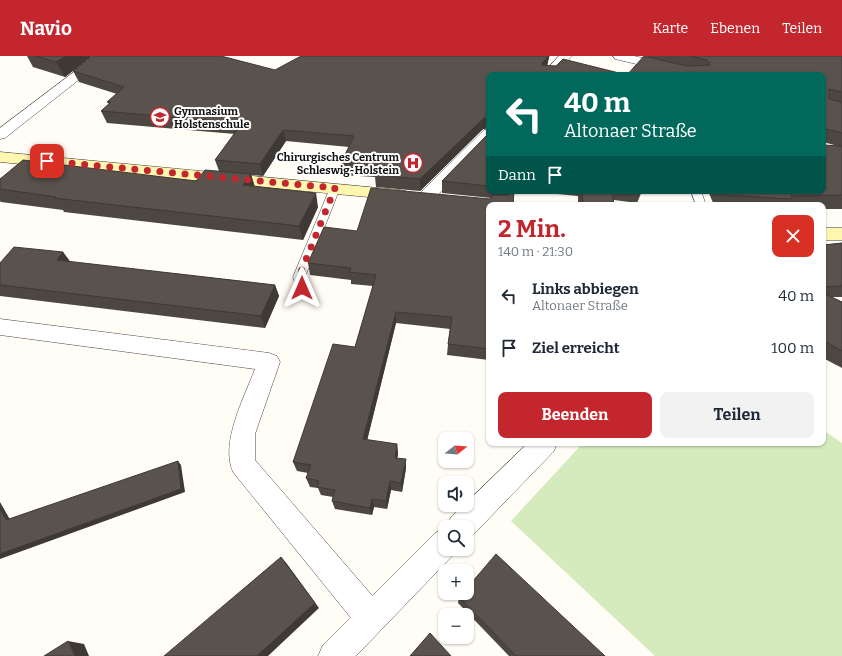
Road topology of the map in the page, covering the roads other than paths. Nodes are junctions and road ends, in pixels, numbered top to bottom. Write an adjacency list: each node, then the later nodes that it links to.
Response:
1 (103, 56): 6 (street)
2 (566, 56): 4 (street)
3 (619, 56): 5 (street)
4 (550, 72)
5 (686, 72)
6 (0, 135)
7 (486, 136): 10 (street)
8 (0, 157): 9 (main road)
9 (335, 188): 10 (main road); 14 (lane)
10 (426, 197): 11 (main road)
11 (448, 200)
12 (826, 234): 13 (main road)
13 (842, 234)
14 (302, 288)
15 (0, 327): 19 (street)
16 (542, 446): 17 (street)
17 (468, 520)
18 (438, 550): 19 (street)
19 (371, 618): 20 (street)
20 (334, 656)

